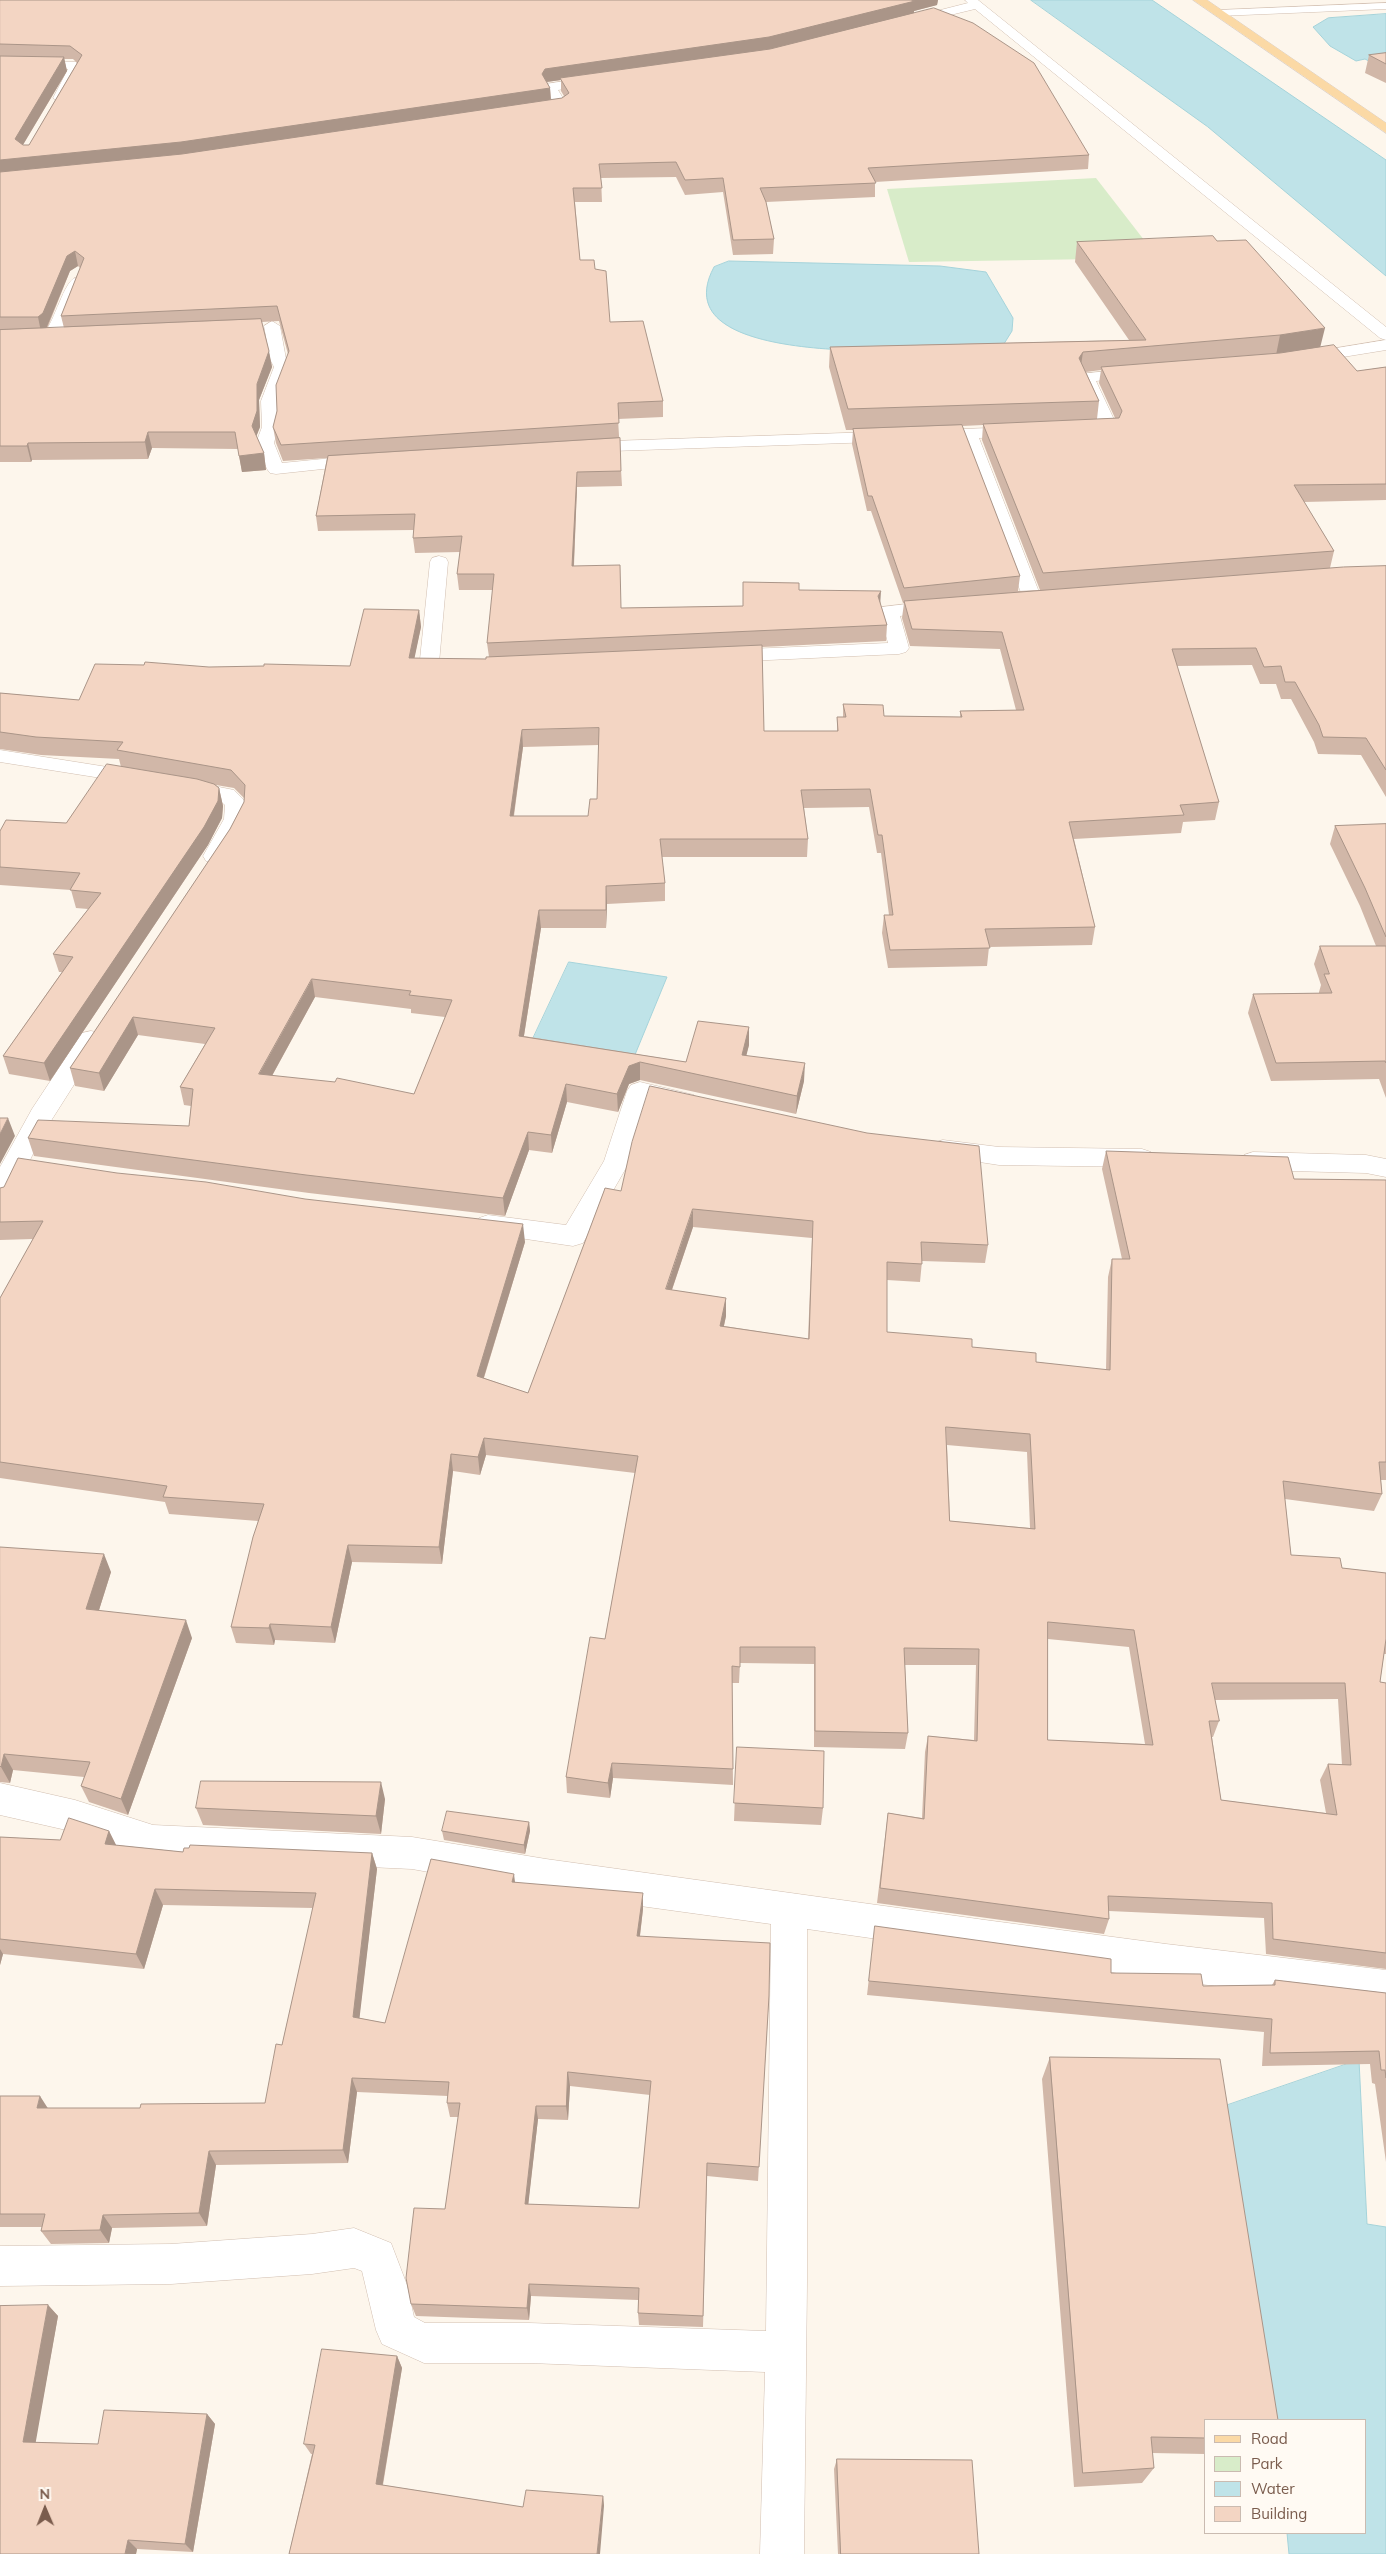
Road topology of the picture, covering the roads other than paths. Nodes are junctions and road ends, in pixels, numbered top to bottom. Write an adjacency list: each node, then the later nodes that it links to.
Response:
1 (1199, 0): 4 (main road)
2 (973, 3): 5 (street); 14 (street)
3 (1386, 6): 4 (street)
4 (1219, 14): 10 (main road)
5 (901, 24)
6 (0, 63): 8 (street)
7 (607, 78): 9 (street)
8 (54, 106)
9 (522, 112)
10 (1380, 121): 11 (main road)
11 (1386, 129)
12 (79, 272): 16 (street)
13 (267, 328): 25 (street)
14 (1386, 335)
15 (65, 338): 16 (street)
16 (46, 339): 17 (street)
17 (0, 340)
18 (1386, 345): 19 (street)
19 (1293, 360)
20 (1149, 373): 21 (street)
21 (1063, 430)
22 (1035, 431): 23 (street)
23 (969, 434): 24 (street); 27 (street)
24 (566, 448)
25 (378, 459)
26 (439, 562): 30 (street)
27 (1080, 595)
28 (956, 605): 29 (street)
29 (703, 657)
30 (478, 667)
31 (0, 756): 32 (street)
32 (200, 877)
33 (105, 1020): 39 (street)
34 (706, 1106): 40 (street)
35 (923, 1147): 36 (street)
36 (1162, 1158)
37 (1230, 1160): 38 (street)
38 (1386, 1168)
39 (0, 1197)
40 (460, 1222)
41 (0, 1799): 42 (street)
42 (789, 1908): 43 (street); 45 (street)
43 (1386, 1988)
44 (0, 2266): 45 (street)
45 (786, 2352): 46 (street)
46 (782, 2554)

